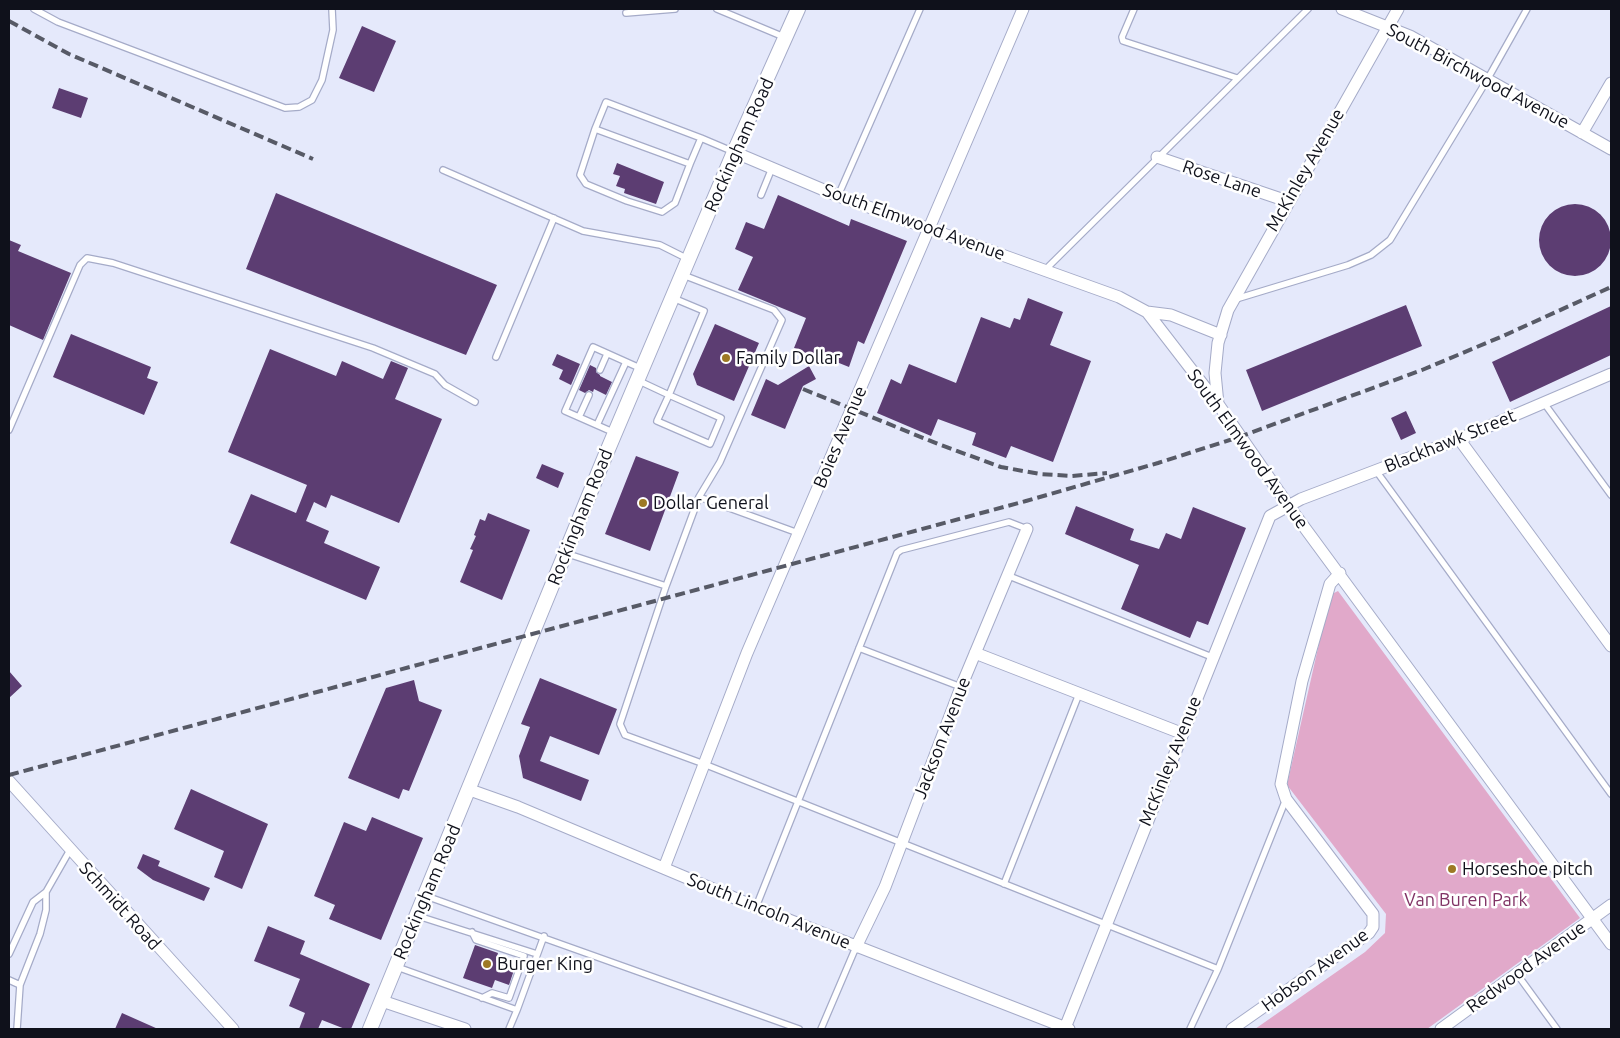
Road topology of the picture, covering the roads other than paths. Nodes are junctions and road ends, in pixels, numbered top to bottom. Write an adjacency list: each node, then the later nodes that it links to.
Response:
1 (34, 9): 2 (lane)
2 (332, 9)
3 (675, 9): 13 (lane)
4 (716, 9): 15 (lane)
5 (798, 9): 15 (street, Rockingham Road)
6 (920, 9): 29 (lane)
7 (1023, 9): 32 (street, Boies Avenue)
8 (1134, 9): 16 (lane)
9 (1308, 9): 16 (lane)
10 (1342, 9): 14 (street, South Birchwood Avenue)
11 (1398, 9): 14 (street, McKinley Avenue)
12 (1527, 9): 17 (lane)
13 (626, 13)
14 (1388, 27): 17 (street, South Birchwood Avenue); 30 (street, McKinley Avenue)
15 (786, 38): 23 (street, Rockingham Road)
16 (1237, 78): 24 (lane)
17 (1487, 80): 20 (street, South Birchwood Avenue); 37 (lane)
18 (1611, 83): 20 (street)
19 (595, 129): 21 (lane); 25 (lane); 25 (lane)
20 (1582, 133): 22 (street, South Birchwood Avenue)
21 (701, 138): 23 (lane); 25 (lane)
22 (1611, 149)
23 (734, 152): 26 (street, South Elmwood Avenue); 33 (street, Rockingham Road)
24 (1158, 156): 30 (street, Rose Lane); 34 (lane)
25 (690, 164)
26 (772, 168): 28 (lane); 29 (street, South Elmwood Avenue)
27 (443, 170): 31 (lane)
28 (761, 195)
29 (838, 196): 32 (street, South Elmwood Avenue)
30 (1287, 201): 37 (street, McKinley Avenue)
31 (554, 218): 33 (lane); 41 (lane)
32 (931, 228): 34 (street, South Elmwood Avenue); 61 (street, Boies Avenue)
33 (689, 260): 35 (street, Rockingham Road)
34 (1045, 270): 38 (street, South Elmwood Avenue)
35 (682, 275): 36 (street, Rockingham Road); 58 (lane)
36 (672, 298): 45 (street, Rockingham Road); 47 (lane)
37 (1232, 300): 39 (street, McKinley Avenue)
38 (1147, 312): 39 (street); 50 (street, South Elmwood Avenue)
39 (1221, 335): 50 (street, McKinley Avenue)
40 (607, 354): 42 (lane); 43 (lane); 51 (lane)
41 (496, 357)
42 (626, 362): 45 (lane); 52 (lane)
43 (600, 370)
44 (1611, 374): 49 (street, Blackhawk Street)
45 (640, 375): 47 (lane); 54 (street, Rockingham Road)
46 (589, 395): 51 (lane)
47 (669, 395): 47 (lane)
48 (475, 402): 53 (lane)
49 (1544, 403): 55 (street, Blackhawk Street); 57 (lane)
50 (1218, 404): 59 (street, South Elmwood Avenue)
51 (580, 417): 52 (lane)
52 (597, 425): 54 (lane)
53 (9, 430)
54 (614, 433): 62 (street, Rockingham Road)
55 (1459, 439): 56 (street, Blackhawk Street); 66 (street)
56 (1377, 472): 59 (street, Blackhawk Street); 76 (lane)
57 (1611, 496)
58 (699, 497): 61 (lane); 65 (lane)
59 (1288, 505): 63 (street, South Elmwood Avenue); 69 (street, McKinley Avenue)
60 (1027, 529): 64 (street, Jackson Avenue); 67 (lane)
61 (799, 533): 73 (street, Boies Avenue)
62 (565, 553): 65 (lane); 75 (street, Rockingham Road)
63 (1340, 573): 77 (street); 88 (street, South Elmwood Avenue)
64 (1009, 576): 68 (street, Jackson Avenue); 69 (lane)
65 (666, 586): 73 (lane)
66 (1611, 646)
67 (859, 648): 70 (lane); 78 (lane)
68 (975, 653): 70 (street, Jackson Avenue); 71 (street)
69 (1212, 657): 72 (street, McKinley Avenue)
70 (961, 687): 79 (street, Jackson Avenue)
71 (1079, 694): 72 (street); 82 (lane)
72 (1181, 733): 89 (street, McKinley Avenue)
73 (704, 764): 78 (lane); 81 (street, Boies Avenue)
74 (9, 781): 80 (street, Schmidt Road)
75 (470, 790): 81 (street, South Lincoln Avenue); 84 (street, Rockingham Road)
76 (1611, 794)
77 (1286, 799): 97 (lane); 114 (street, Hobson Avenue)
78 (799, 801): 79 (lane); 86 (lane)
79 (902, 842): 82 (lane); 93 (street, Jackson Avenue)
80 (70, 850): 83 (lane); 107 (street, Schmidt Road)
81 (664, 868): 86 (street, South Lincoln Avenue)
82 (1004, 884): 89 (lane)
83 (46, 892): 94 (lane); 100 (lane)
84 (426, 896): 87 (street, Rockingham Road); 91 (lane)
85 (1611, 905): 88 (street, Redwood Avenue)
86 (756, 907): 93 (street, South Lincoln Avenue)
87 (418, 916): 90 (lane); 96 (street, Rockingham Road)
88 (1593, 919): 92 (street, South Elmwood Avenue); 98 (street, Redwood Avenue)
89 (1105, 925): 97 (lane); 104 (street, McKinley Avenue)
90 (472, 932): 95 (lane); 101 (lane)
91 (544, 936): 95 (lane); 111 (lane)
92 (1611, 944)
93 (856, 947): 104 (street, South Lincoln Avenue); 112 (lane)
94 (9, 954)
95 (537, 954): 103 (lane)
96 (396, 967): 101 (lane); 102 (street, Rockingham Road)
97 (1218, 969): 113 (lane)
98 (1517, 974): 105 (street, Redwood Avenue); 115 (lane)
99 (9, 980): 100 (lane)
100 (20, 985): 106 (lane)
101 (482, 998): 103 (lane)
102 (382, 1001): 108 (street, Rockingham Road); 109 (street)
103 (517, 1010): 110 (lane)
104 (1067, 1028)
105 (1445, 1028)
106 (16, 1029)
107 (233, 1029)
108 (370, 1029)
109 (465, 1029)
110 (509, 1029)
111 (799, 1029)
112 (820, 1029)
113 (1190, 1029)
114 (1232, 1029)
115 (1557, 1029)

